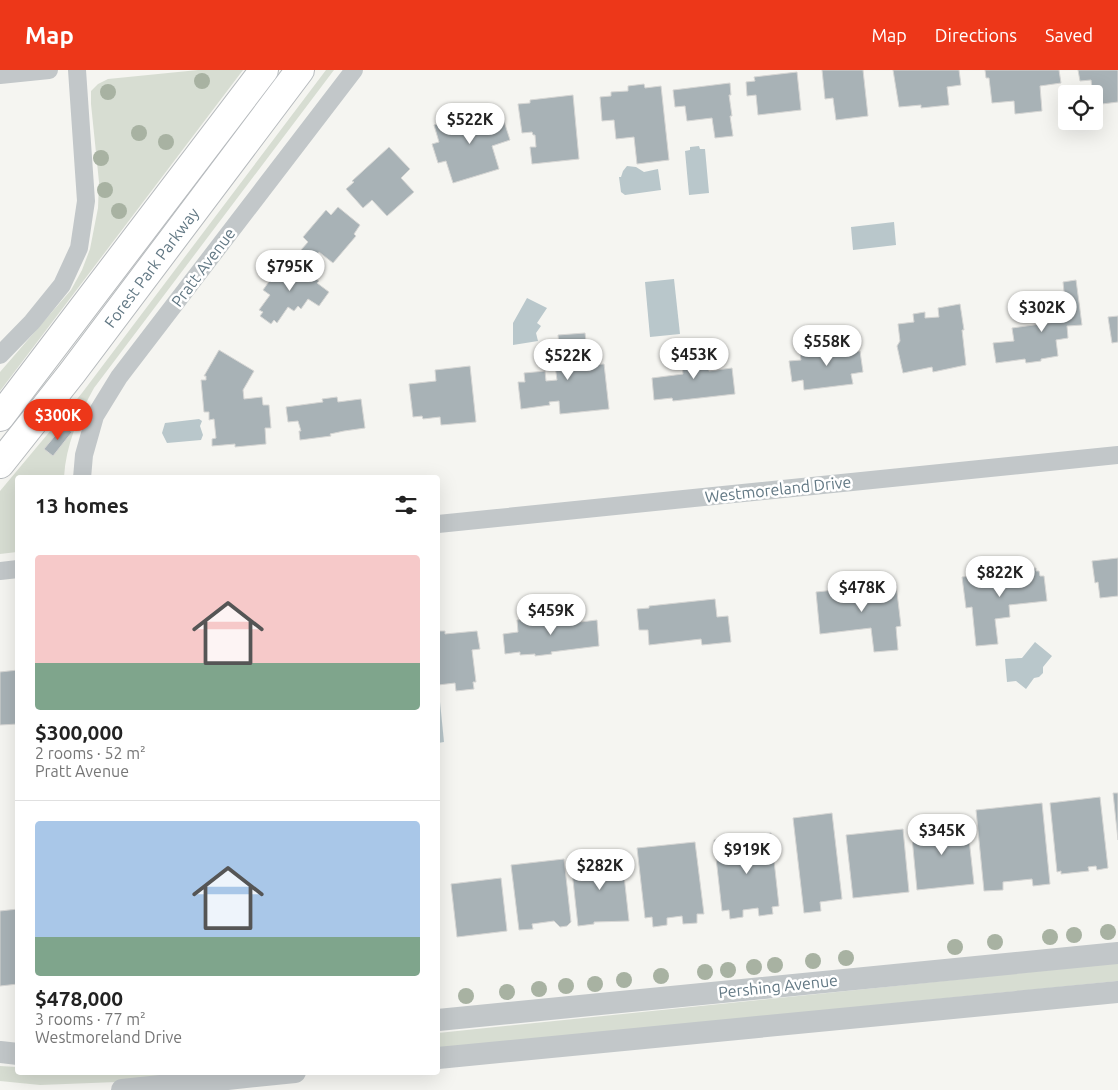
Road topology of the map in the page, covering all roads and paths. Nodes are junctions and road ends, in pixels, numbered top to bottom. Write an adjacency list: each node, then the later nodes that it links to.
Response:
1 (49, 70): 6 (street)
2 (77, 70): 7 (street)
3 (264, 70): 8 (highway, Forest Park Parkway)
4 (300, 70): 10 (highway, Forest Park Parkway)
5 (354, 70): 11 (street, Pratt Avenue)
6 (0, 75)
7 (0, 355)
8 (0, 417)
9 (1118, 455): 12 (street, Westmoreland Drive)
10 (0, 464)
11 (82, 475)
12 (440, 524)
13 (15, 569): 14 (street)
14 (0, 571)
15 (1118, 953): 17 (street, Pershing Avenue)
16 (1118, 992): 20 (street)
17 (440, 1020)
18 (0, 1052): 19 (street)
19 (15, 1054)
20 (440, 1058)
21 (268, 1075): 22 (street)
22 (214, 1081): 23 (street)
23 (122, 1090)

